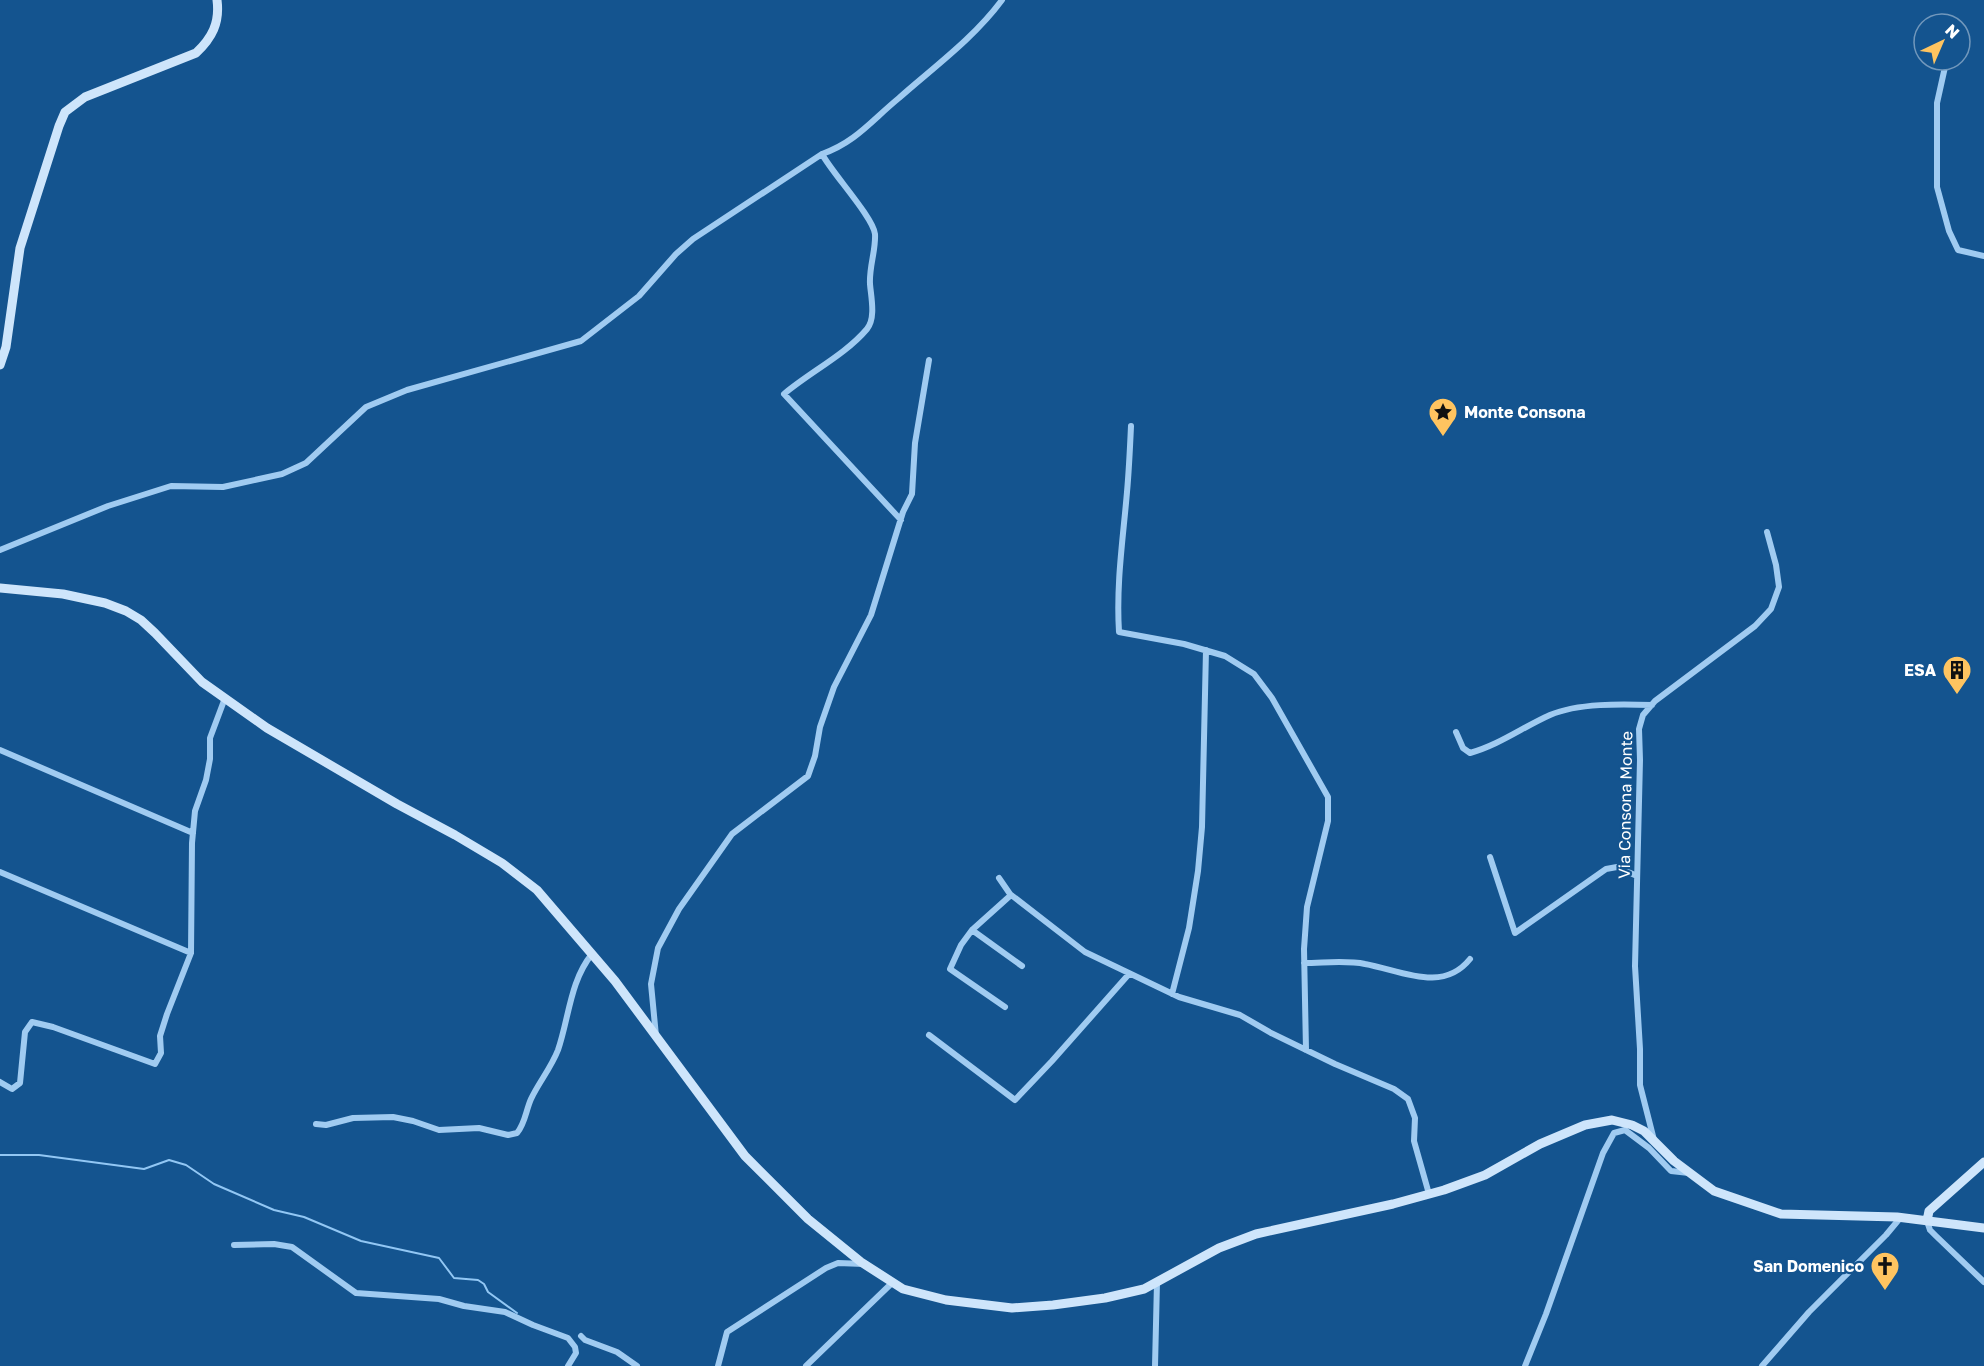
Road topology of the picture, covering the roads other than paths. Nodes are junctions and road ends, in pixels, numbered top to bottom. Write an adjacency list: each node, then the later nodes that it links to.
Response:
1 (217, 0): 7 (main road)
2 (1002, 0): 4 (street)
3 (1944, 72): 5 (street)
4 (822, 154): 9 (street); 11 (street)
5 (1984, 255)
6 (930, 360): 9 (street)
7 (0, 365)
8 (1131, 426): 13 (street)
9 (901, 520): 34 (street)
10 (1767, 532): 15 (street, Via Consona Monte)
11 (0, 550)
12 (0, 588): 14 (main road)
13 (1206, 650): 28 (street); 31 (street)
14 (225, 698): 18 (street); 26 (main road)
15 (1652, 705): 16 (street); 21 (street, Via Consona Monte)
16 (1456, 732)
17 (0, 750): 18 (street)
18 (193, 833): 25 (street)
19 (1490, 857): 21 (street)
20 (0, 872): 25 (street)
21 (1637, 876): 38 (street, Via Consona Monte)
22 (999, 878): 23 (street)
23 (1011, 895): 24 (street); 30 (street)
24 (972, 930): 29 (street); 32 (street)
25 (191, 953): 36 (street)
26 (592, 954): 34 (main road); 37 (street)
27 (1470, 959): 28 (street)
28 (1304, 963): 35 (street)
29 (1023, 966)
30 (1129, 974): 31 (street); 33 (street)
31 (1172, 994): 35 (street)
32 (1005, 1007)
33 (929, 1035)
34 (656, 1036): 46 (main road)
35 (1306, 1050): 41 (street)
36 (0, 1083)
37 (316, 1124)
38 (1654, 1140): 40 (main road); 41 (main road)
39 (1984, 1162): 43 (main road)
40 (1689, 1173): 42 (main road); 56 (street)
41 (1429, 1194): 48 (main road)
42 (1901, 1218): 43 (main road); 57 (street)
43 (1928, 1221): 44 (main road); 49 (street)
44 (1984, 1228)
45 (234, 1245): 51 (street)
46 (865, 1264): 47 (main road); 53 (street)
47 (893, 1282): 48 (main road); 54 (street)
48 (1157, 1282): 55 (street)
49 (1984, 1282)
50 (581, 1336): 52 (street)
51 (568, 1366)
52 (637, 1366)
53 (718, 1366)
54 (806, 1366)
55 (1155, 1366)
56 (1525, 1366)
57 (1762, 1366)

